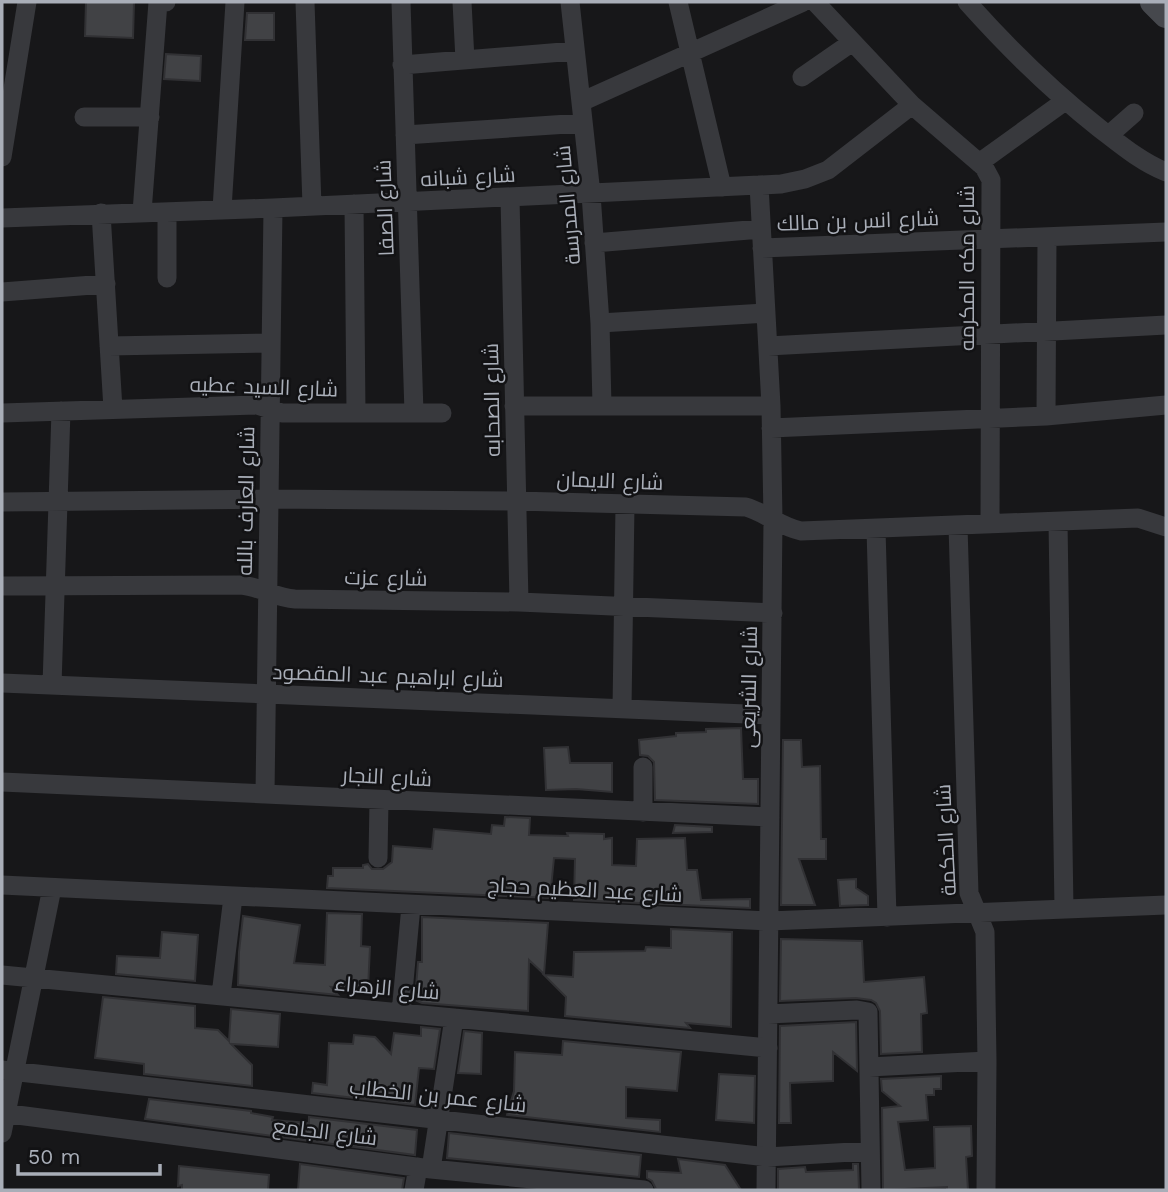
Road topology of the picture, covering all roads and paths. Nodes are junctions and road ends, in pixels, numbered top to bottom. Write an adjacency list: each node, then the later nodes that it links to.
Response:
1 (27, 2): 30 (street)
2 (158, 2): 3 (street); 26 (street)
3 (166, 2)
4 (235, 2): 41 (street)
5 (305, 2): 39 (street)
6 (401, 2): 19 (street, شارع الصفا)
7 (462, 2): 18 (street)
8 (570, 2): 16 (street, شارع المدرسة)
9 (678, 2): 17 (street)
10 (803, 2): 17 (street)
11 (815, 2): 15 (street, شارع مكه المكرمه)
12 (967, 2): 21 (street)
13 (1153, 2): 14 (street)
14 (1166, 15)
15 (851, 43): 20 (street); 23 (street, شارع مكه المكرمه)
16 (575, 51): 18 (street); 22 (street, شارع المدرسة)
17 (690, 52): 22 (street); 34 (street)
18 (465, 60): 19 (street)
19 (402, 65): 28 (street, شارع الصفا)
20 (802, 77)
21 (1065, 101): 29 (street); 31 (street)
22 (581, 102): 27 (street, شارع المدرسة)
23 (912, 105): 31 (street, شارع مكه المكرمه); 33 (street, شارع شبانه)
24 (1134, 113): 29 (street)
25 (84, 117): 26 (street)
26 (150, 117): 42 (street)
27 (583, 123): 28 (street); 35 (street, شارع المدرسة)
28 (405, 135): 37 (street, شارع الصفا)
29 (1109, 135): 32 (street)
30 (2, 157)
31 (979, 163): 49 (street, شارع مكه المكرمه)
32 (1166, 172)
33 (759, 185): 34 (street, شارع شبانه); 48 (street, شارع الشريعى)
34 (722, 187): 35 (street, شارع شبانه)
35 (591, 194): 36 (street, شارع شبانه); 50 (street, شارع المدرسة)
36 (510, 198): 37 (street, شارع شبانه); 65 (street, شارع الصحابه)
37 (408, 202): 38 (street, شارع شبانه); 71 (street, شارع الصفا)
38 (354, 204): 39 (street, شارع شبانه); 70 (street)
39 (312, 206): 40 (street, شارع شبانه)
40 (272, 208): 41 (street, شارع شبانه); 59 (street, شارع العارف بالله)
41 (222, 209): 43 (street, شارع شبانه)
42 (142, 212): 43 (street, شارع شبانه); 44 (street, شارع شبانه)
43 (167, 212): 51 (street)
44 (101, 213): 45 (street, شارع شبانه); 52 (street)
45 (2, 218)
46 (1166, 232): 47 (street, شارع انس بن مالك)
47 (1047, 237): 49 (street, شارع انس بن مالك); 57 (street)
48 (761, 239): 49 (street, شارع انس بن مالك); 50 (street, شارع انس بن مالك); 54 (street, شارع الشريعى)
49 (992, 239): 58 (street, شارع مكه المكرمه)
50 (594, 243): 55 (street, شارع المدرسة)
51 (167, 278)
52 (106, 284): 53 (street); 60 (street)
53 (2, 292)
54 (766, 313): 55 (street); 61 (street, شارع الشريعى)
55 (600, 323): 64 (street, شارع المدرسة)
56 (1166, 325): 57 (street)
57 (1045, 331): 58 (street); 73 (street)
58 (991, 334): 61 (street); 74 (street, شارع مكه المكرمه)
59 (271, 343): 60 (street); 67 (street, شارع العارف بالله)
60 (109, 346): 66 (street)
61 (768, 346): 62 (street, شارع الشريعى)
62 (771, 405): 64 (street); 75 (street, شارع الشريعى)
63 (1166, 405): 73 (street)
64 (602, 406): 65 (street)
65 (514, 407): 78 (street, شارع الصحابه)
66 (113, 409): 67 (street, شارع السيد عطيه); 68 (street, شارع السيد عطيه)
67 (270, 409): 70 (street, شارع السيد عطيه); 76 (street, شارع العارف بالله)
68 (61, 411): 69 (street, شارع السيد عطيه); 77 (street)
69 (2, 413)
70 (356, 413): 71 (street, شارع السيد عطيه)
71 (414, 413): 72 (street, شارع السيد عطيه)
72 (442, 413)
73 (1046, 416): 74 (street)
74 (990, 419): 75 (street); 83 (street, شارع مكه المكرمه)
75 (771, 428): 81 (street, شارع الشريعى)
76 (269, 499): 77 (street, شارع الايمان); 78 (street, شارع الايمان); 89 (street, شارع العارف بالله)
77 (58, 501): 79 (street, شارع الايمان); 88 (street)
78 (516, 501): 80 (street, شارع الايمان); 90 (street, شارع الصحابه)
79 (2, 502)
80 (625, 505): 81 (street, شارع الايمان); 91 (street)
81 (774, 519): 86 (street, شارع الايمان); 92 (street, شارع الشريعى)
82 (1058, 522): 83 (street, شارع الايمان); 85 (street, شارع الايمان); 110 (street)
83 (990, 524): 84 (street, شارع الايمان)
84 (958, 526): 86 (street, شارع الايمان); 111 (street, شارع الحكمة)
85 (1166, 527)
86 (876, 528): 112 (street)
87 (2, 586): 88 (street, شارع عزت)
88 (55, 587): 89 (street, شارع عزت); 94 (street)
89 (268, 594): 90 (street, شارع عزت); 95 (street, شارع العارف بالله)
90 (519, 602): 91 (street, شارع عزت)
91 (623, 607): 92 (street, شارع عزت); 96 (street)
92 (773, 613): 97 (street, شارع الشريعى)
93 (2, 683): 94 (street, شارع ابراهيم عبد المقصود)
94 (52, 685): 95 (street, شارع ابراهيم عبد المقصود)
95 (267, 694): 96 (street, شارع ابراهيم عبد المقصود); 100 (street, شارع العارف بالله)
96 (622, 709): 97 (street, شارع ابراهيم عبد المقصود)
97 (771, 715): 103 (street, شارع الشريعى)
98 (643, 766): 102 (street)
99 (2, 782): 100 (street, شارع النجار)
100 (265, 794): 101 (street, شارع النجار)
101 (379, 800): 102 (street, شارع النجار); 104 (street)
102 (643, 812): 103 (street, شارع النجار)
103 (770, 817): 113 (street, شارع الشريعى)
104 (378, 858)
105 (2, 885): 106 (street, شارع عبد العظيم حجاج)
106 (51, 888): 107 (street, شارع عبد العظيم حجاج); 115 (street)
107 (233, 897): 109 (street, شارع عبد العظيم حجاج); 116 (street)
108 (1166, 905): 110 (street, شارع عبد العظيم حجاج)
109 (411, 906): 113 (street, شارع عبد العظيم حجاج); 117 (street)
110 (1064, 909): 111 (street, شارع عبد العظيم حجاج)
111 (978, 914): 112 (street, شارع عبد العظيم حجاج); 121 (street, شارع الحكمة)
112 (887, 918): 113 (street, شارع عبد العظيم حجاج)
113 (769, 921): 118 (street, شارع الشريعى)
114 (2, 975): 115 (street, شارع الزهراء)
115 (33, 978): 116 (street, شارع الزهراء); 123 (street)
116 (221, 995): 117 (street, شارع الزهراء)
117 (401, 1013): 119 (street, شارع الزهراء)
118 (768, 1014): 120 (street, شارع الشريعى); 122 (street)
119 (454, 1018): 120 (street, شارع الزهراء); 124 (street)
120 (768, 1048): 127 (street, شارع الشريعى)
121 (987, 1061): 122 (street); 133 (street, شارع الحكمة)
122 (869, 1067): 126 (street)
123 (8, 1070): 124 (street, شارع عمر بن الخطاب); 125 (street)
124 (439, 1119): 127 (street, شارع عمر بن الخطاب); 128 (street)
125 (3, 1120): 128 (street, شارع الجامع)
126 (870, 1151): 127 (street, شارع عمر بن الخطاب); 132 (street)
127 (767, 1157): 131 (street, شارع الشريعى)
128 (424, 1168): 129 (street); 130 (street, شارع الجامع)
129 (414, 1190)
130 (644, 1190)
131 (766, 1190)
132 (871, 1190)
133 (986, 1190)

